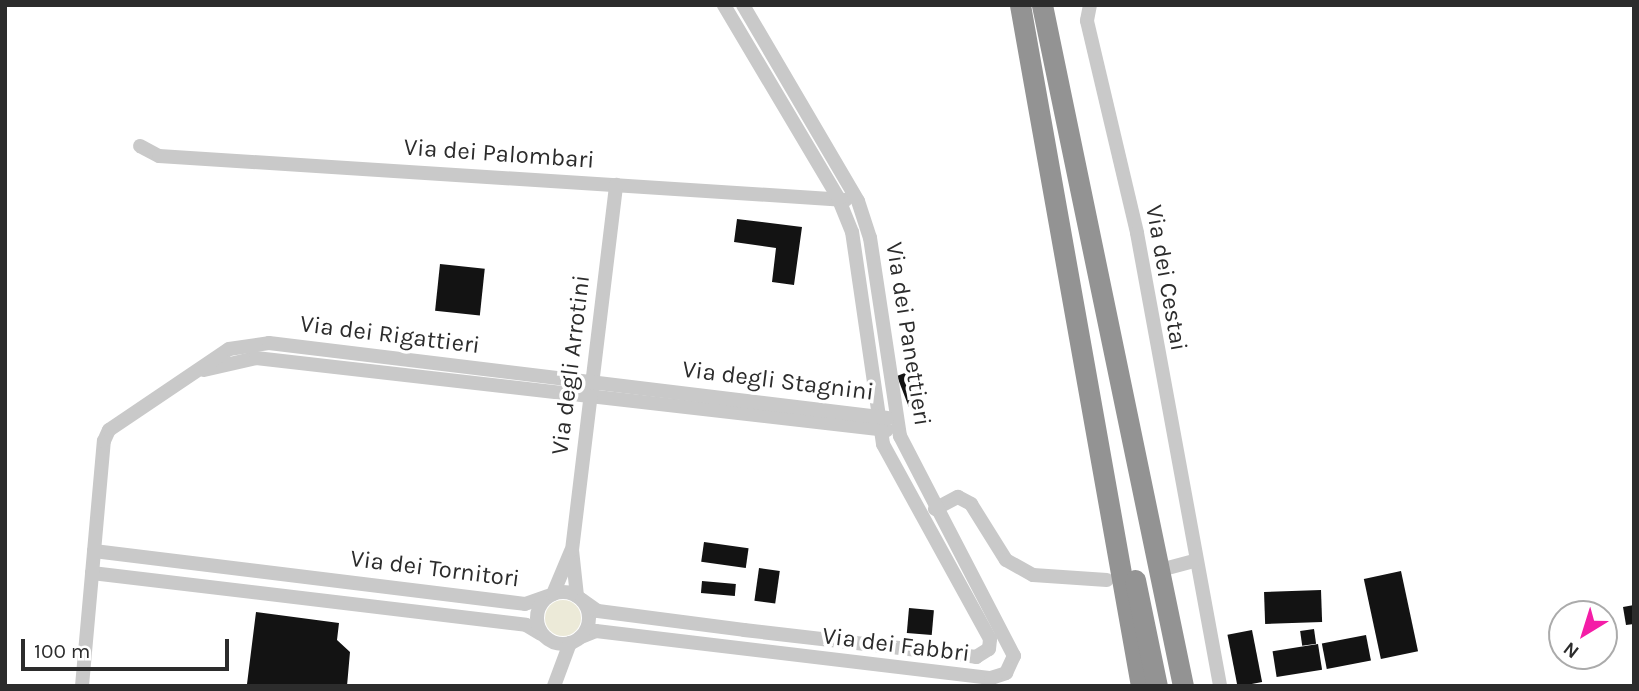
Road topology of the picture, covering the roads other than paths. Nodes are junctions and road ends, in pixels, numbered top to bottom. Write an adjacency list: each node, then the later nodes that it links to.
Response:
1 (724, 5): 8 (street, Via dei Panettieri)
2 (743, 5): 9 (street, Via dei Panettieri)
3 (1020, 5): 10 (highway)
4 (1042, 5): 11 (highway)
5 (1090, 5): 21 (street, Via dei Cestai)
6 (140, 146): 7 (street, Via dei Palombari)
7 (616, 185): 8 (street, Via dei Palombari); 13 (street, Via degli Arrotini)
8 (839, 199): 9 (street, Via dei Palombari); 15 (street, Via dei Panettieri)
9 (858, 201): 16 (street, Via dei Panettieri)
10 (1086, 352): 38 (highway); 39 (highway)
11 (1111, 359): 40 (highway); 41 (highway)
12 (193, 375): 13 (street, Via dei Rigattieri); 14 (street, Via dei Rigattieri); 20 (street, Via dei Rigattieri)
13 (591, 382): 14 (street, Via degli Arrotini); 15 (street, Via degli Stagnini)
14 (590, 398): 17 (street, Via degli Stagnini); 19 (street, Via degli Arrotini)
15 (880, 414): 16 (street, Via degli Stagnini); 17 (street, Via dei Panettieri)
16 (897, 424): 17 (street, Via degli Stagnini); 18 (street, Via dei Panettieri)
17 (881, 433): 32 (street, Via dei Panettieri)
18 (935, 509): 25 (street); 35 (street, Via dei Panettieri)
19 (572, 550): 26 (street); 27 (street)
20 (94, 551): 23 (street); 24 (street, Via dei Tornitori)
21 (1193, 561): 22 (street); 42 (street, Via dei Cestai)
22 (1164, 569)
23 (92, 573): 28 (street, Via dei Tornitori); 36 (street)
24 (314, 578): 26 (street, Via dei Tornitori); 28 (street, Via dei Tornitori)
25 (1107, 580)
26 (550, 595): 27 (street); 30 (street)
27 (580, 598): 29 (street, Via dei Fabbri); 31 (street)
28 (311, 599): 30 (street, Via dei Tornitori)
29 (783, 634): 32 (street, Via dei Fabbri); 33 (street)
30 (544, 636): 31 (street); 34 (street)
31 (576, 640): 33 (street, Via dei Fabbri); 34 (street)
32 (989, 649)
33 (781, 654): 35 (street, Via dei Fabbri)
34 (557, 666): 37 (street)
35 (1006, 673)
36 (82, 686)
37 (554, 686)
38 (1141, 686)
39 (1157, 686)
40 (1166, 686)
41 (1183, 686)
42 (1220, 686)

